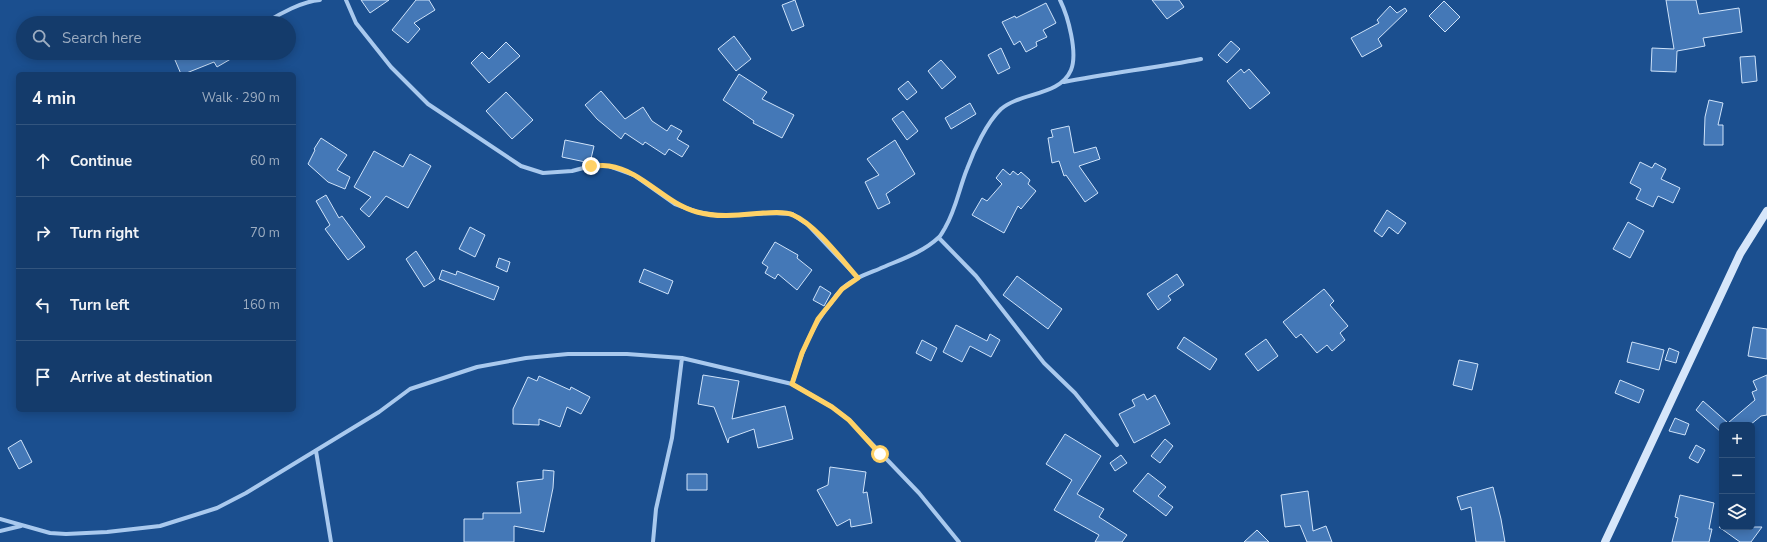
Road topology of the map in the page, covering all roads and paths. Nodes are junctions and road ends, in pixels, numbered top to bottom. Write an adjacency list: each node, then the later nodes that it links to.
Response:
1 (312, 0): 2 (street); 5 (street)
2 (320, 0)
3 (346, 0): 10 (street)
4 (1060, 0): 7 (street)
5 (277, 16)
6 (1201, 59): 7 (street)
7 (1063, 82): 9 (street)
8 (1767, 211): 21 (street)
9 (939, 238): 10 (street); 13 (street)
10 (858, 278): 12 (street)
11 (682, 358): 12 (street); 14 (street); 19 (street)
12 (792, 384): 20 (street)
13 (1117, 445)
14 (316, 451): 16 (street); 18 (street)
15 (0, 519): 16 (street)
16 (21, 526): 17 (street)
17 (0, 531)
18 (331, 542)
19 (654, 542)
20 (959, 542)
21 (1605, 542)

